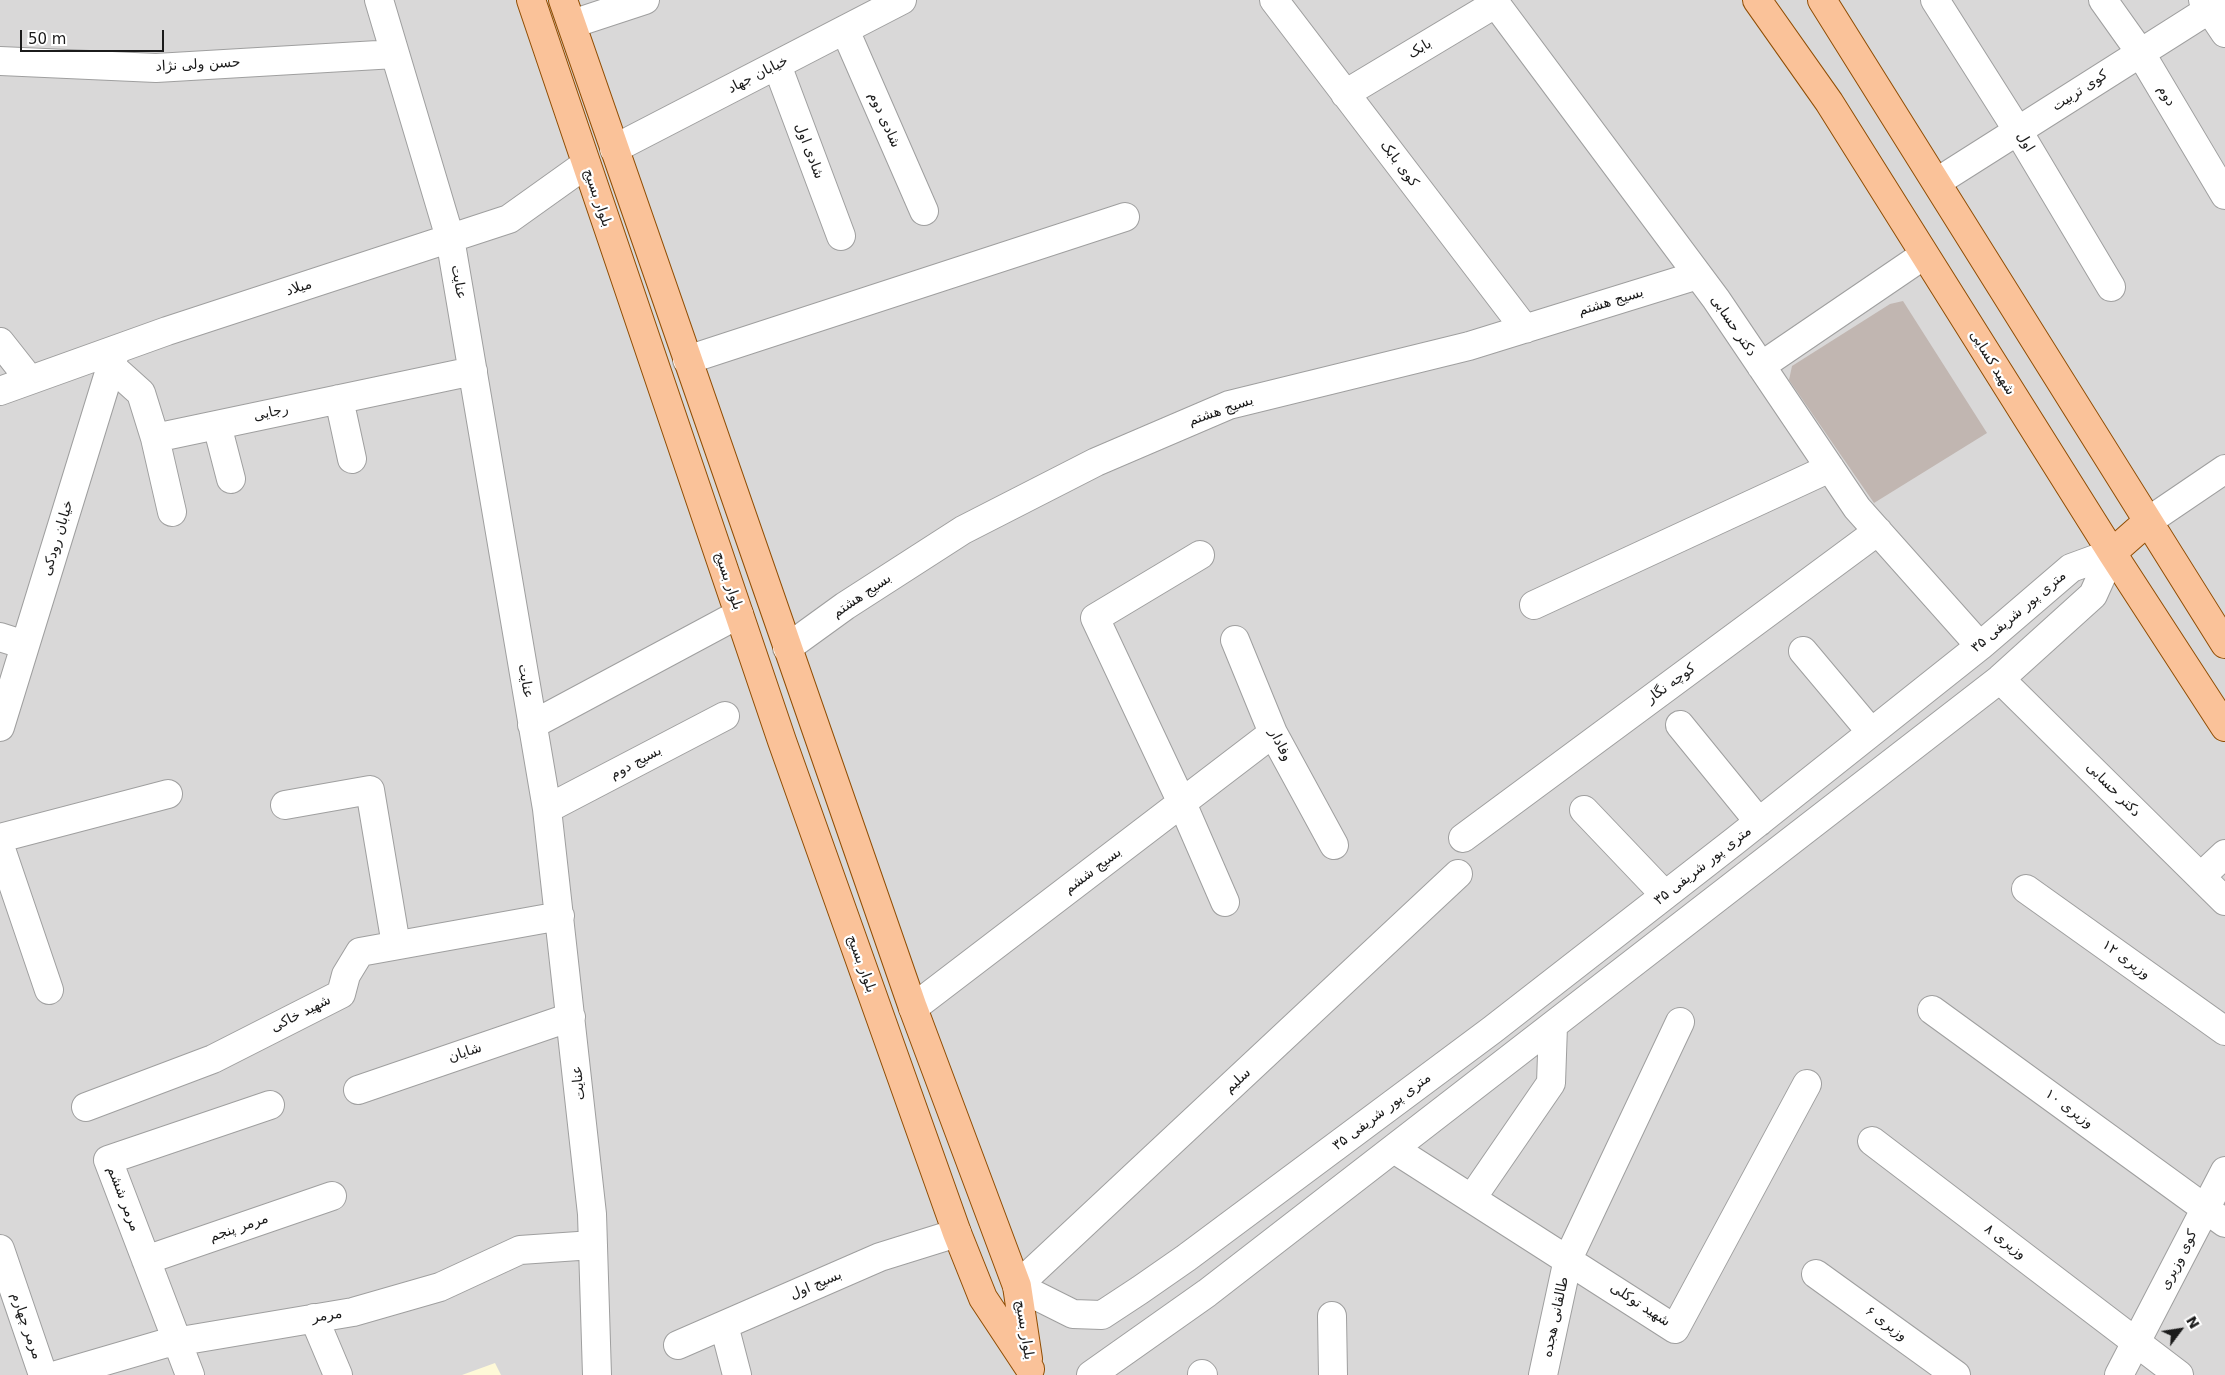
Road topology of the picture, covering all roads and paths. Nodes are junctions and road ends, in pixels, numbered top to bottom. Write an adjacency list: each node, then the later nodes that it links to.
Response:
1 (379, 0): 16 (street, عنایت)
2 (645, 0): 12 (street)
3 (902, 0): 13 (street, خیابان جهاد)
4 (1274, 0): 19 (street, کوی بابک)
5 (1757, 0): 29 (main road, شهید کسایی)
6 (1822, 0): 23 (main road)
7 (1935, 0): 20 (street, اول)
8 (2104, 0): 15 (street, دوم)
9 (1494, 2): 19 (street, بابک); 30 (street, دکتر حسابی)
10 (2212, 3): 14 (street); 15 (street, کوی تربیت)
11 (533, 5): 12 (main road); 22 (main road, بلوار بسیج)
12 (569, 8): 21 (main road, بلوار بسیج)
13 (845, 30): 18 (street, خیابان جهاد); 25 (street, شادی دوم)
14 (2225, 33)
15 (2140, 52): 20 (street, کوی تربیت); 24 (street, دوم)
16 (395, 54): 17 (street, حسن ولی نژاد); 28 (street, عنایت)
17 (0, 61)
18 (777, 65): 21 (street, خیابان جهاد); 27 (street, شادی اول)
19 (1345, 94): 32 (street, کوی بابک)
20 (2018, 131): 23 (street, کوی تربیت); 31 (street, اول)
21 (614, 149): 22 (main road); 35 (main road, بلوار بسیج)
22 (586, 164): 28 (street, میلاد); 53 (main road, بلوار بسیج)
23 (1937, 182): 48 (main road)
24 (2225, 195)
25 (924, 211)
26 (1125, 217): 35 (street)
27 (841, 236)
28 (450, 238): 34 (street, میلاد); 37 (street, عنایت)
29 (1924, 255): 36 (street); 50 (main road, شهید کسایی)
30 (1698, 275): 32 (street, بسیج هشتم); 36 (street, دکتر حسابی)
31 (2111, 287)
32 (1525, 329): 58 (street, بسیج هشتم)
33 (0, 342): 38 (street)
34 (114, 358): 38 (street, میلاد); 42 (street); 55 (street, خیابان رودکی)
35 (687, 360): 58 (main road, بلوار بسیج)
36 (1761, 366): 44 (street, دکتر حسابی)
37 (473, 372): 40 (street, رجایی); 62 (street, عنایت)
38 (30, 380): 39 (street, میلاد)
39 (0, 391)
40 (339, 399): 41 (street, رجایی); 43 (street)
41 (217, 424): 42 (street, رجایی); 46 (street)
42 (155, 438): 47 (street)
43 (352, 459)
44 (1830, 468): 49 (street, دکتر حسابی); 52 (street)
45 (2225, 469): 48 (street)
46 (231, 479)
47 (172, 512)
48 (2147, 522): 50 (main road); 56 (main road)
49 (1878, 531): 57 (street, دکتر حسابی); 75 (street, کوچه نگار)
50 (2112, 553): 57 (street, ۳۵ متری پور شریفی); 60 (street); 65 (main road, شهید کسایی)
51 (1200, 555): 69 (street)
52 (1534, 605)
53 (739, 614): 62 (street); 104 (main road, بلوار بسیج)
54 (1235, 640): 67 (street, وفادار)
55 (13, 641): 64 (street, خیابان رودکی)
56 (2225, 644)
57 (1980, 646): 66 (street, ۳۵ متری پور شریفی)
58 (788, 648): 88 (main road, بلوار بسیج)
59 (1804, 651): 66 (street)
60 (2000, 678): 80 (street, دکتر حسابی); 92 (street)
61 (725, 716): 71 (street, بسيج دوم)
62 (532, 725): 71 (street, عنایت)
63 (1680, 725): 73 (street)
64 (0, 727)
65 (2225, 727)
66 (1871, 732): 73 (street, ۳۵ متری پور شریفی)
67 (1274, 733): 69 (street, بسیج ششم); 76 (street, وفادار)
68 (168, 794): 74 (street)
69 (1182, 803): 84 (street); 88 (street, بسیج ششم)
70 (285, 805): 86 (street)
71 (547, 809): 85 (street, عنایت)
72 (1584, 810): 82 (street)
73 (1759, 822): 82 (street, ۳۵ متری پور شریفی)
74 (0, 838)
75 (1463, 838)
76 (1334, 845)
77 (0, 846): 87 (street)
78 (2225, 854): 80 (street)
79 (1458, 874): 110 (street, سلیم)
80 (2204, 880): 83 (street, دکتر حسابی)
81 (2026, 889): 93 (street, وزيری ۱۲)
82 (1665, 895): 111 (street, ۳۵ متری پور شریفی)
83 (2225, 901)
84 (1225, 902)
85 (560, 916): 86 (street, شهید خاکی); 90 (street, عنایت)
86 (396, 945): 97 (street, شهید خاکی)
87 (49, 990)
88 (913, 1008): 110 (main road, بلوار بسیج)
89 (1932, 1010): 103 (street, وزیری ۱۰)
90 (571, 1017): 95 (street, شایان); 105 (street, عنایت)
91 (1680, 1022): 107 (street, طالقانی هجده)
92 (1553, 1026): 99 (street); 102 (street)
93 (2225, 1031)
94 (1808, 1084): 107 (street, شهید توکلی)
95 (358, 1090)
96 (270, 1105): 108 (street, مرمر ششم)
97 (86, 1107)
98 (1872, 1141): 117 (street, وزیری ۸)
99 (1394, 1149): 102 (street, شهید توکلی); 114 (street)
100 (2225, 1171): 103 (street, کوی وزیری)
101 (332, 1196): 108 (street, مرمر پنجم)
102 (1472, 1198): 107 (street, شهید توکلی)
103 (2215, 1216): 117 (street, کوی وزیری)
104 (957, 1233): 115 (street, بسیج اول); 119 (main road, بلوار بسیج)
105 (593, 1245): 113 (street, مرمر); 124 (street, عنایت)
106 (0, 1249): 120 (street, مرمر چهارم)
107 (1568, 1259): 128 (street, طالقانی هجده)
108 (146, 1260): 116 (street, مرمر ششم)
109 (1816, 1274): 129 (street, وزیری ۶)
110 (1017, 1286): 111 (street, ۳۵ متری پور شریفی); 119 (main road, بلوار بسیج)
111 (1140, 1290): 114 (street)
112 (1332, 1316): 127 (street)
113 (314, 1318): 116 (street, مرمر); 123 (street)
114 (1163, 1324): 126 (street)
115 (724, 1325): 118 (street, بسیج اول); 125 (street)
116 (177, 1341): 121 (street, مرمر); 122 (street, مرمر ششم)
117 (2136, 1342): 130 (street, کوی وزیری); 131 (street, وزیری ۸)
118 (678, 1345)
119 (1031, 1372)
120 (43, 1375)
121 (57, 1375)
122 (190, 1375)
123 (338, 1375)
124 (597, 1375)
125 (737, 1375)
126 (1091, 1375)
127 (1333, 1375)
128 (1543, 1375)
129 (1956, 1375)
130 (2119, 1375)
131 (2180, 1375)

